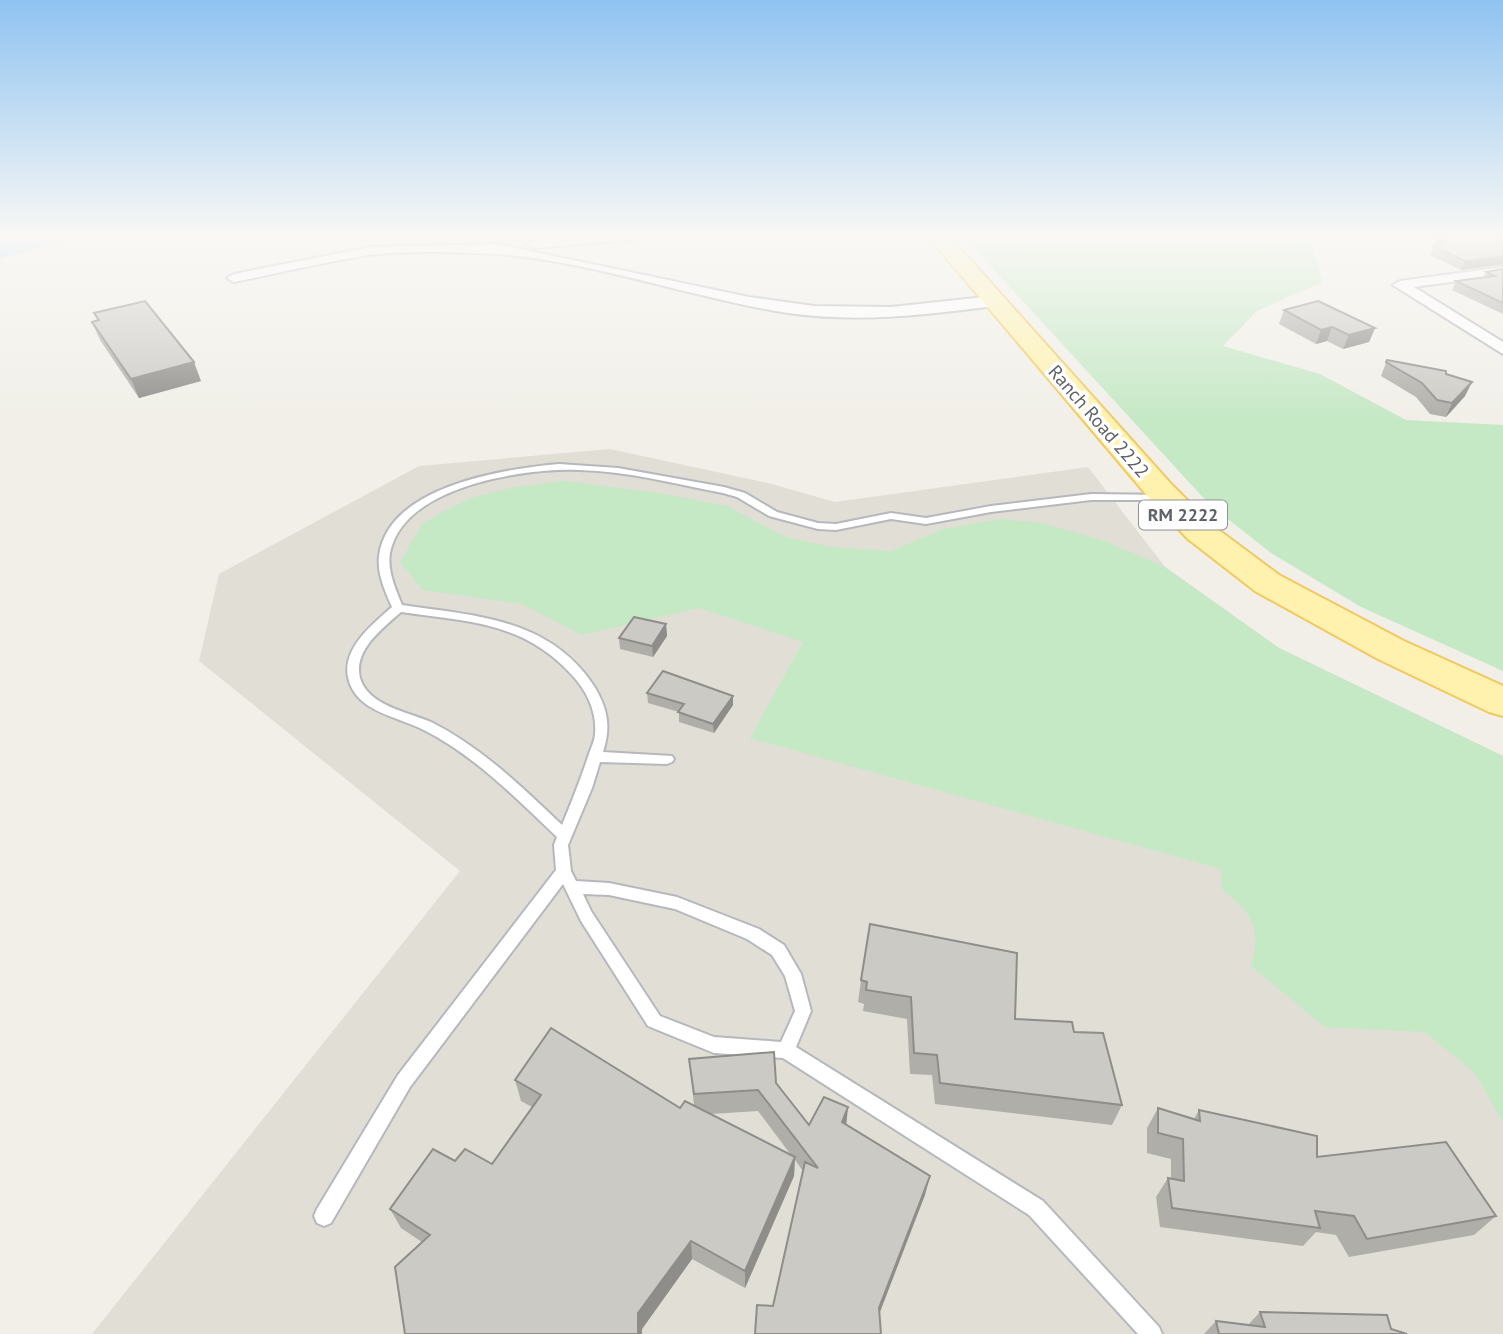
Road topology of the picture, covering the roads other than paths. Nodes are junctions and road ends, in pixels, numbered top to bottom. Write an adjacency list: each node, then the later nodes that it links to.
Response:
1 (731, 297): 4 (street)
2 (991, 297): 4 (main road, Ranch Road 2222 / RM 2222)
3 (1420, 297): 5 (street)
4 (994, 301): 6 (main road, Ranch Road 2222 / RM 2222)
5 (1503, 349)
6 (1166, 497): 7 (lane); 8 (main road, Ranch Road 2222 / RM 2222)
7 (398, 608): 9 (lane); 11 (lane)
8 (1503, 702)
9 (595, 757): 10 (lane); 11 (lane)
10 (667, 759)
11 (564, 835): 12 (lane)
12 (568, 879): 13 (lane); 13 (lane); 14 (lane)
13 (786, 1050): 15 (lane)
14 (324, 1216)
15 (1152, 1334)

